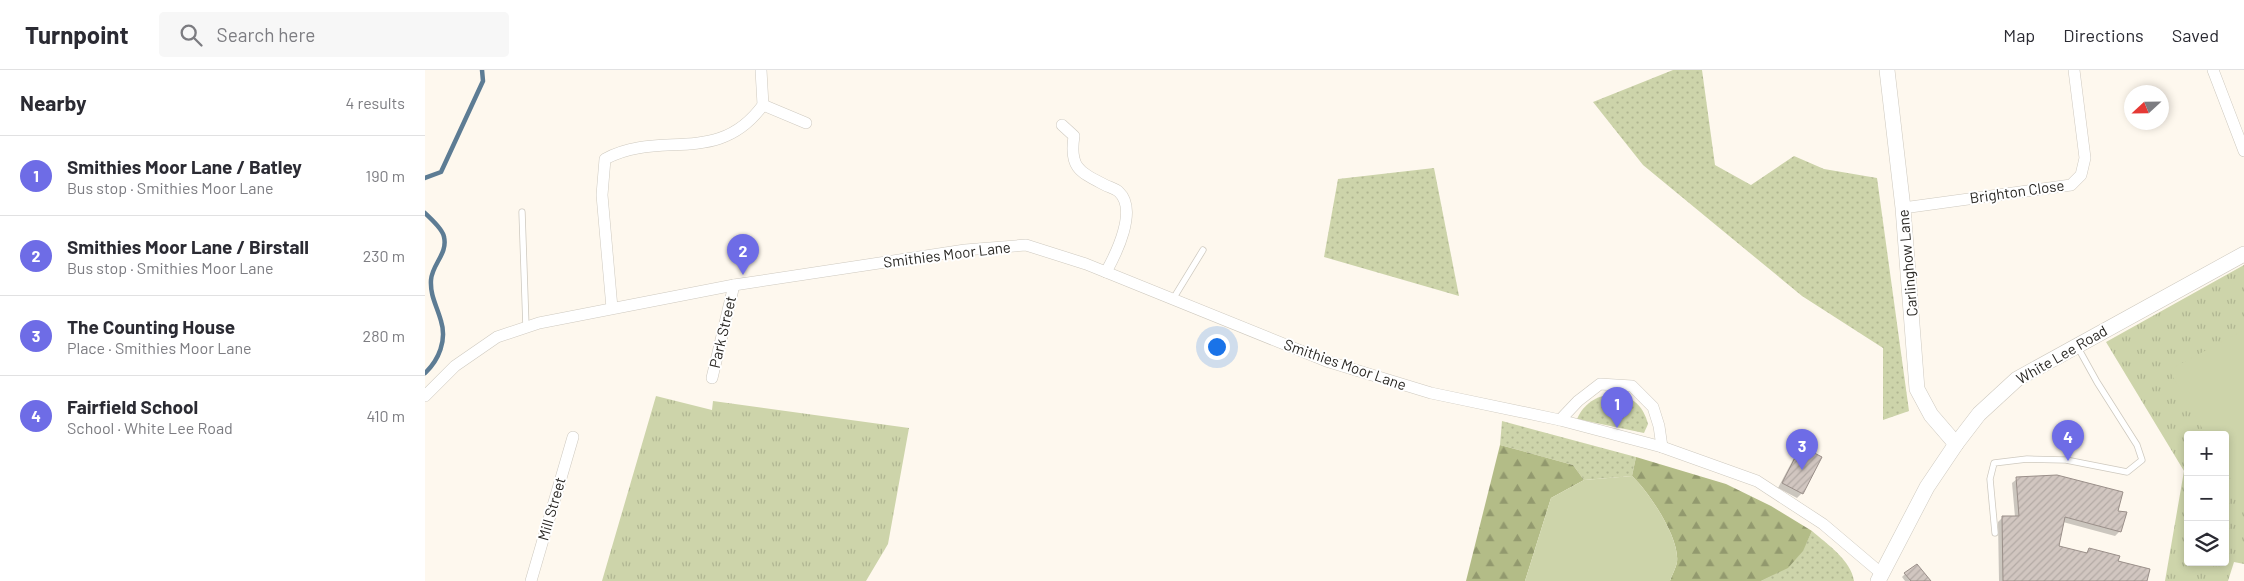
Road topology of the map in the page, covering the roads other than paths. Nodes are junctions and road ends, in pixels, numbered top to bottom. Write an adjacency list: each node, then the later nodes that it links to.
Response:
1 (761, 70): 5 (street)
2 (1887, 70): 9 (main road, Carlinghow Lane)
3 (2074, 70): 9 (street, Brighton Close)
4 (2213, 70): 8 (street)
5 (763, 105): 6 (street); 16 (street)
6 (806, 123)
7 (1062, 125): 13 (street)
8 (2244, 150)
9 (1903, 208): 23 (main road, Carlinghow Lane)
10 (522, 212): 17 (lane)
11 (1203, 250): 15 (lane)
12 (2244, 254): 18 (main road, White Lee Road)
13 (1106, 272): 14 (street, Smithies Moor Lane); 15 (street, Smithies Moor Lane)
14 (734, 285): 16 (street, Smithies Moor Lane); 19 (street, Park Street)
15 (1173, 299): 21 (street, Smithies Moor Lane)
16 (612, 308): 17 (street, Smithies Moor Lane)
17 (526, 327): 20 (street, Smithies Moor Lane)
18 (2076, 344): 23 (main road, White Lee Road); 25 (lane)
19 (713, 378)
20 (425, 396)
21 (1559, 420): 24 (street, Smithies Moor Lane); 24 (street)
22 (573, 436): 27 (street, Mill Street)
23 (1956, 444): 26 (main road, White Lee Road)
24 (1662, 447): 26 (street, Smithies Moor Lane)
25 (1995, 533)
26 (1883, 579)
27 (531, 581)

